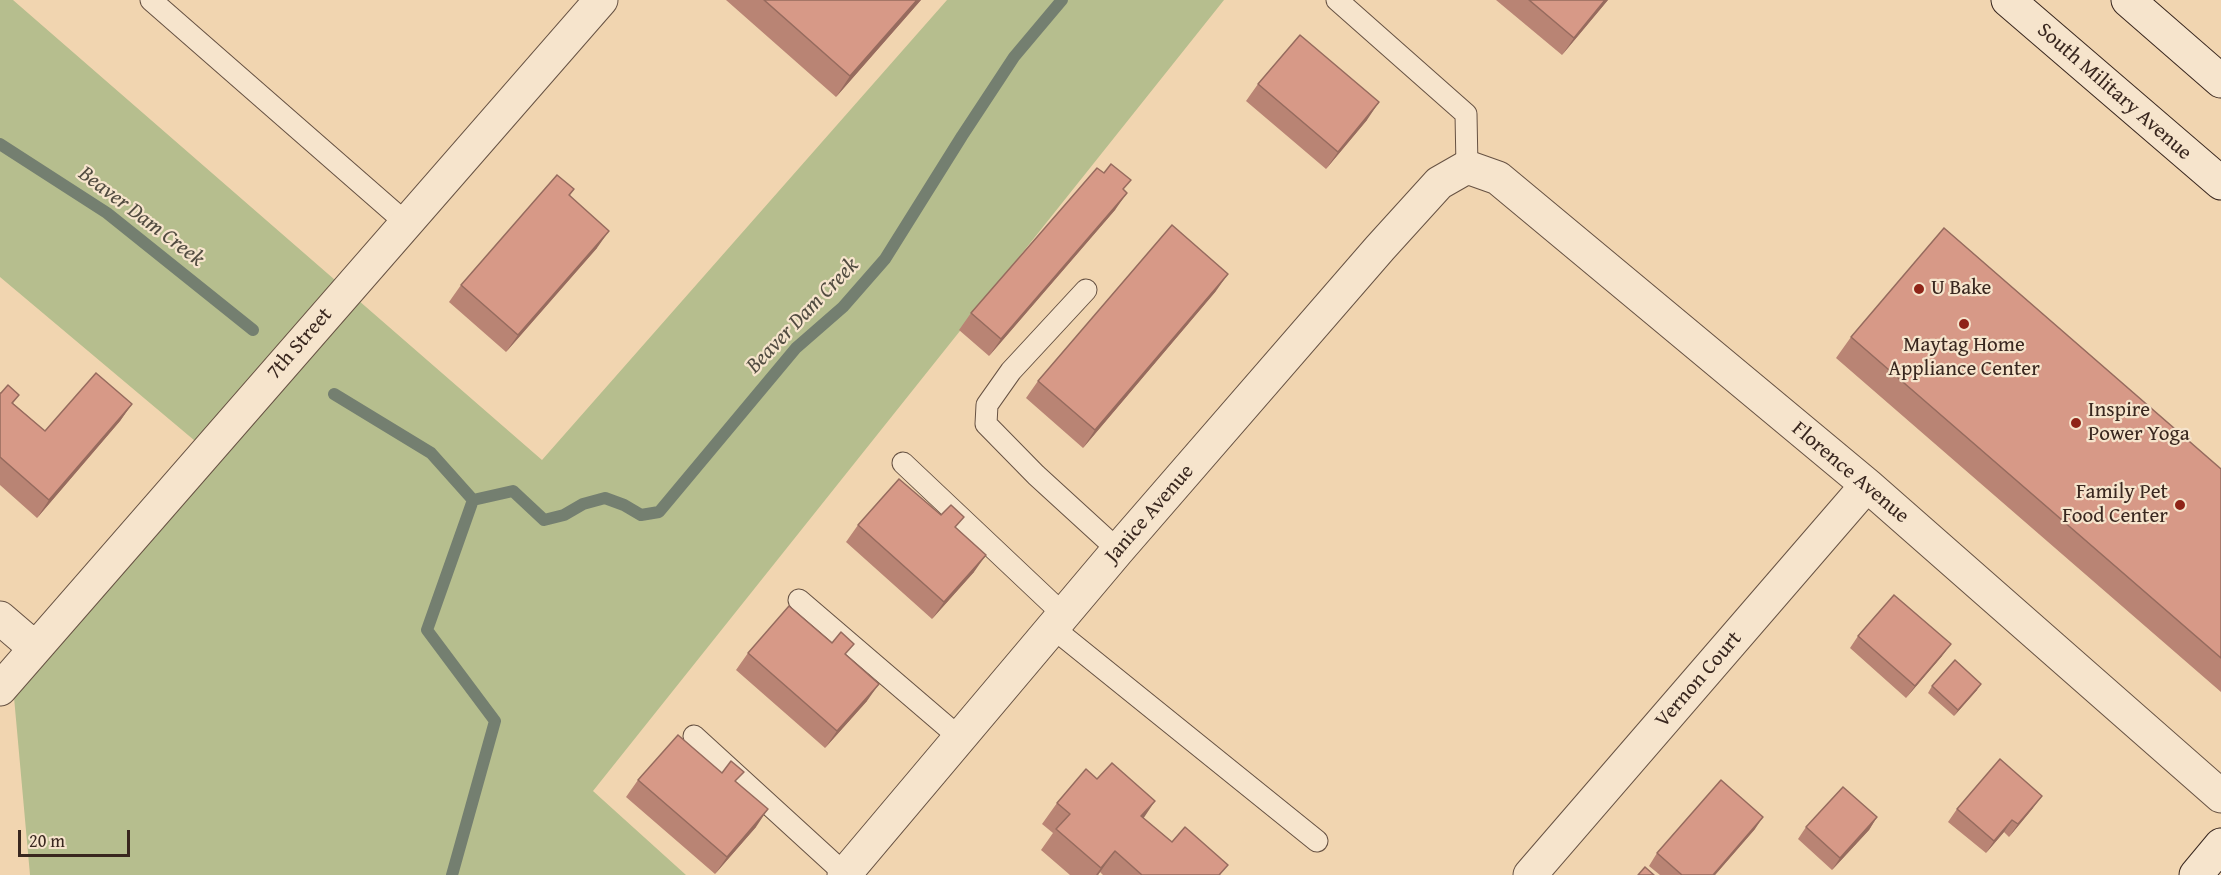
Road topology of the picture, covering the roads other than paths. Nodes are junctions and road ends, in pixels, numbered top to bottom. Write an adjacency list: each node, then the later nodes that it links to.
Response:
1 (150, 0): 9 (lane)
2 (601, 0): 9 (street, 7th Street)
3 (1336, 0): 7 (lane)
4 (2008, 0): 8 (street, South Military Avenue)
5 (2128, 0): 6 (street)
6 (2221, 81)
7 (1467, 167): 12 (street, Florence Avenue); 13 (street, Janice Avenue)
8 (2221, 183)
9 (406, 222): 17 (street, 7th Street)
10 (1086, 290): 13 (lane)
11 (903, 463): 16 (lane)
12 (1867, 485): 21 (street, Florence Avenue); 25 (street, Vernon Court)
13 (1118, 550): 16 (street, Janice Avenue)
14 (799, 600): 20 (lane)
15 (0, 618): 17 (street)
16 (1059, 622): 20 (street, Janice Avenue); 22 (lane)
17 (35, 648): 18 (street, 7th Street)
18 (0, 689)
19 (694, 736): 24 (lane)
20 (960, 738): 24 (street, Janice Avenue)
21 (2221, 796)
22 (1317, 841)
23 (2221, 845): 26 (street)
24 (844, 875)
25 (1530, 875)
26 (2196, 875)

